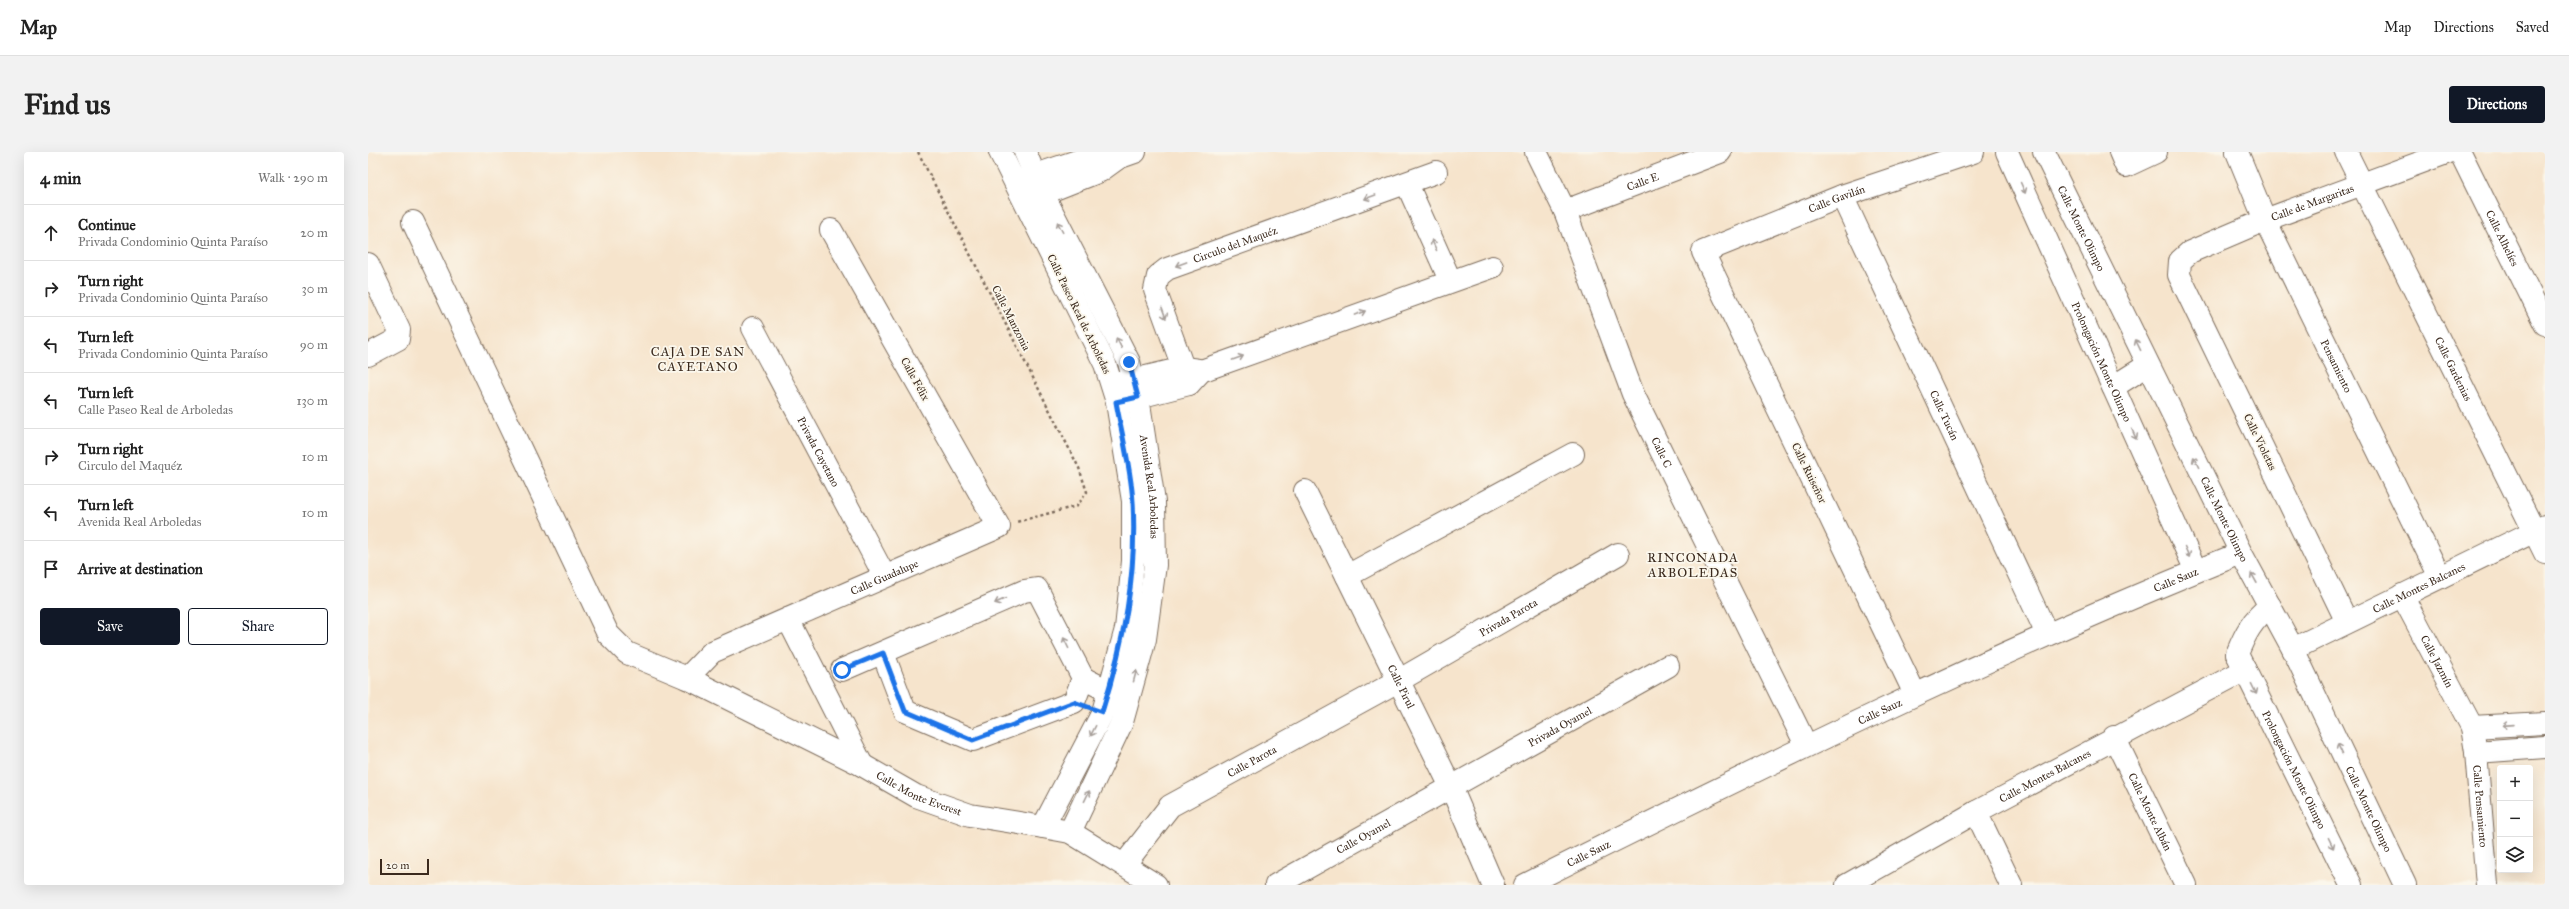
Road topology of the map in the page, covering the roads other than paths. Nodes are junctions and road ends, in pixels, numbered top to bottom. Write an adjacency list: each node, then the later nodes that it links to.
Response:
1 (1000, 152): 20 (street, Calle Paseo Real de Arboledas)
2 (1025, 152): 18 (street, Avenida Real Arboledas)
3 (1536, 152): 22 (street, Calle C)
4 (1720, 152): 22 (street, Calle E)
5 (1973, 152): 21 (street, Calle Gavilán)
6 (2007, 152): 36 (street, Prolongación Monte Olimpo, one-way to 36)
7 (2044, 152): 34 (street, Calle Monte Olimpo, one-way to 7)
8 (2156, 152): 14 (street)
9 (2237, 152): 23 (street, Pensamiento)
10 (2346, 152): 19 (street, Calle Gardenias)
11 (2449, 152): 19 (street, Calle de Margaritas)
12 (2460, 152): 31 (street, Calle Alhelíes)
13 (1126, 155): 15 (street)
14 (2123, 159)
15 (1096, 160): 18 (street)
16 (1436, 172): 17 (street, Circulo del Maquéz)
17 (1406, 184): 30 (street, one-way to 17); 35 (street, Circulo del Maquéz, one-way to 35)
18 (1038, 185): 20 (street); 37 (street, Avenida Real Arboledas, one-way to 18)
19 (2362, 186): 23 (street, Calle de Margaritas); 42 (street, Calle Gardenias)
20 (1018, 192): 38 (street, Calle Paseo Real de Arboledas)
21 (1842, 196): 26 (street, Calle Gavilán); 54 (street, Calle Tucán)
22 (1565, 211): 71 (street, Calle C)
23 (2265, 220): 27 (street, Calle de Margaritas); 49 (street, Pensamiento)
24 (413, 222): 60 (street, Calle Monte Everest)
25 (831, 230): 41 (street, Calle Félix)
26 (1703, 252): 63 (street, Calle Ruiseñor)
27 (2180, 261): 53 (street, Calle Violetas)
28 (368, 264): 33 (street)
29 (1492, 267): 30 (street)
30 (1450, 280): 35 (street, one-way to 30)
31 (2545, 324)
32 (752, 328): 47 (street, Privada Cayetano)
33 (368, 355)
34 (2148, 365): 36 (street); 45 (street, Calle Monte Olimpo, one-way to 34)
35 (1191, 374): 37 (street)
36 (2112, 387): 46 (street, Prolongación Monte Olimpo, one-way to 46)
37 (1136, 388): 38 (street); 64 (street, Avenida Real Arboledas, one-way to 37)
38 (1114, 394): 66 (street, Calle Paseo Real de Arboledas)
39 (1573, 454): 48 (street)
40 (1305, 491): 48 (street, Calle Pirul)
41 (999, 527): 47 (street, Calle Guadalupe)
42 (2540, 528): 43 (street, Calle Gardenias); 49 (street, Calle Montes Balcanes)
43 (2545, 553)
44 (1618, 554): 62 (street, Privada Parota)
45 (2241, 554): 46 (street, Calle Sauz); 51 (street, Calle Monte Olimpo, one-way to 45)
46 (2196, 571): 54 (street, Calle Sauz)
47 (884, 575): 52 (street, Calle Guadalupe)
48 (1347, 576): 62 (street, Calle Pirul)
49 (2440, 577): 50 (street, Calle Montes Balcanes)
50 (2402, 595): 53 (street, Calle Montes Balcanes); 69 (street, Calle Jazmín)
51 (2270, 606): 55 (street, Calle Monte Olimpo); 57 (street)
52 (788, 619): 60 (street, Calle Guadalupe); 74 (street)
53 (2347, 622): 55 (street, Calle Montes Balcanes)
54 (2047, 634): 63 (street, Calle Sauz)
55 (2293, 649): 88 (street, Calle Monte Olimpo, one-way to 55)
56 (883, 653): 59 (street); 61 (street, one-way to 56); 65 (street)
57 (2241, 662): 70 (street, Calle Montes Balcanes); 87 (street, Prolongación Monte Olimpo, one-way to 87)
58 (1668, 666): 75 (street, Privada Oyamel)
59 (842, 670)
60 (687, 678): 74 (street, Calle Monte Everest)
61 (1083, 678): 65 (street); 66 (street)
62 (1398, 681): 75 (street, Calle Pirul); 79 (street, Calle Parota)
63 (1915, 694): 71 (street, Calle Sauz)
64 (1128, 701): 66 (street); 67 (street, Avenida Real Arboledas)
65 (1074, 702): 66 (street)
66 (1106, 702): 67 (street); 77 (street, Calle Paseo Real de Arboledas, one-way to 77)
67 (1122, 722): 78 (street, Avenida Real Arboledas, one-way to 67)
68 (2545, 723): 69 (street, one-way to 69)
69 (2472, 727): 73 (street, Calle Pensamiento)
70 (2114, 738): 76 (street, Calle Montes Balcanes); 86 (street, Calle Monte Albán)
71 (1806, 745): 83 (street, Calle Sauz)
72 (2545, 747): 73 (street)
73 (2476, 752): 89 (street, Calle Pensamiento)
74 (862, 765): 77 (street, Calle Monte Everest)
75 (1451, 787): 81 (street, Calle Oyamel); 82 (street, Calle Pirul)
76 (1976, 812): 84 (street, Calle Montes Balcanes); 85 (street)
77 (1043, 827): 78 (street, Calle Monte Everest)
78 (1070, 832): 79 (street, Calle Monte Everest)
79 (1124, 865): 80 (street, Calle Monte Everest)
80 (1156, 885)
81 (1276, 885)
82 (1493, 885)
83 (1525, 885)
84 (1848, 885)
85 (2011, 885)
86 (2186, 885)
87 (2351, 885)
88 (2405, 885)
89 (2487, 885)

